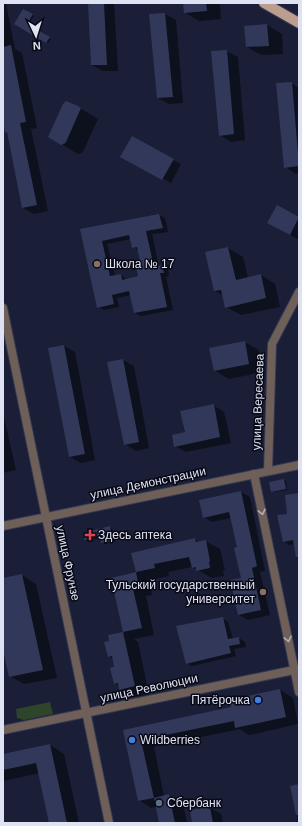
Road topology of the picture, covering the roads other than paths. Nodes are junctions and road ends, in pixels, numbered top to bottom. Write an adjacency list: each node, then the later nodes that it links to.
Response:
1 (264, 3): 2 (main road)
2 (299, 23)
3 (299, 292): 6 (street, улица Вересаева)
4 (3, 308): 8 (street, улица Фрунзе)
5 (299, 465): 6 (street, улица Демонстрации)
6 (268, 471): 7 (street, улица Демонстрации)
7 (254, 474): 8 (street, улица Демонстрации); 10 (street, one-way to 10)
8 (46, 517): 9 (street, улица Демонстрации); 12 (street, улица Фрунзе)
9 (3, 526)
10 (297, 670): 11 (street); 12 (street, улица Революции)
11 (299, 692)
12 (87, 713): 13 (street, улица Революции); 14 (street, улица Фрунзе)
13 (3, 730)
14 (109, 823)

